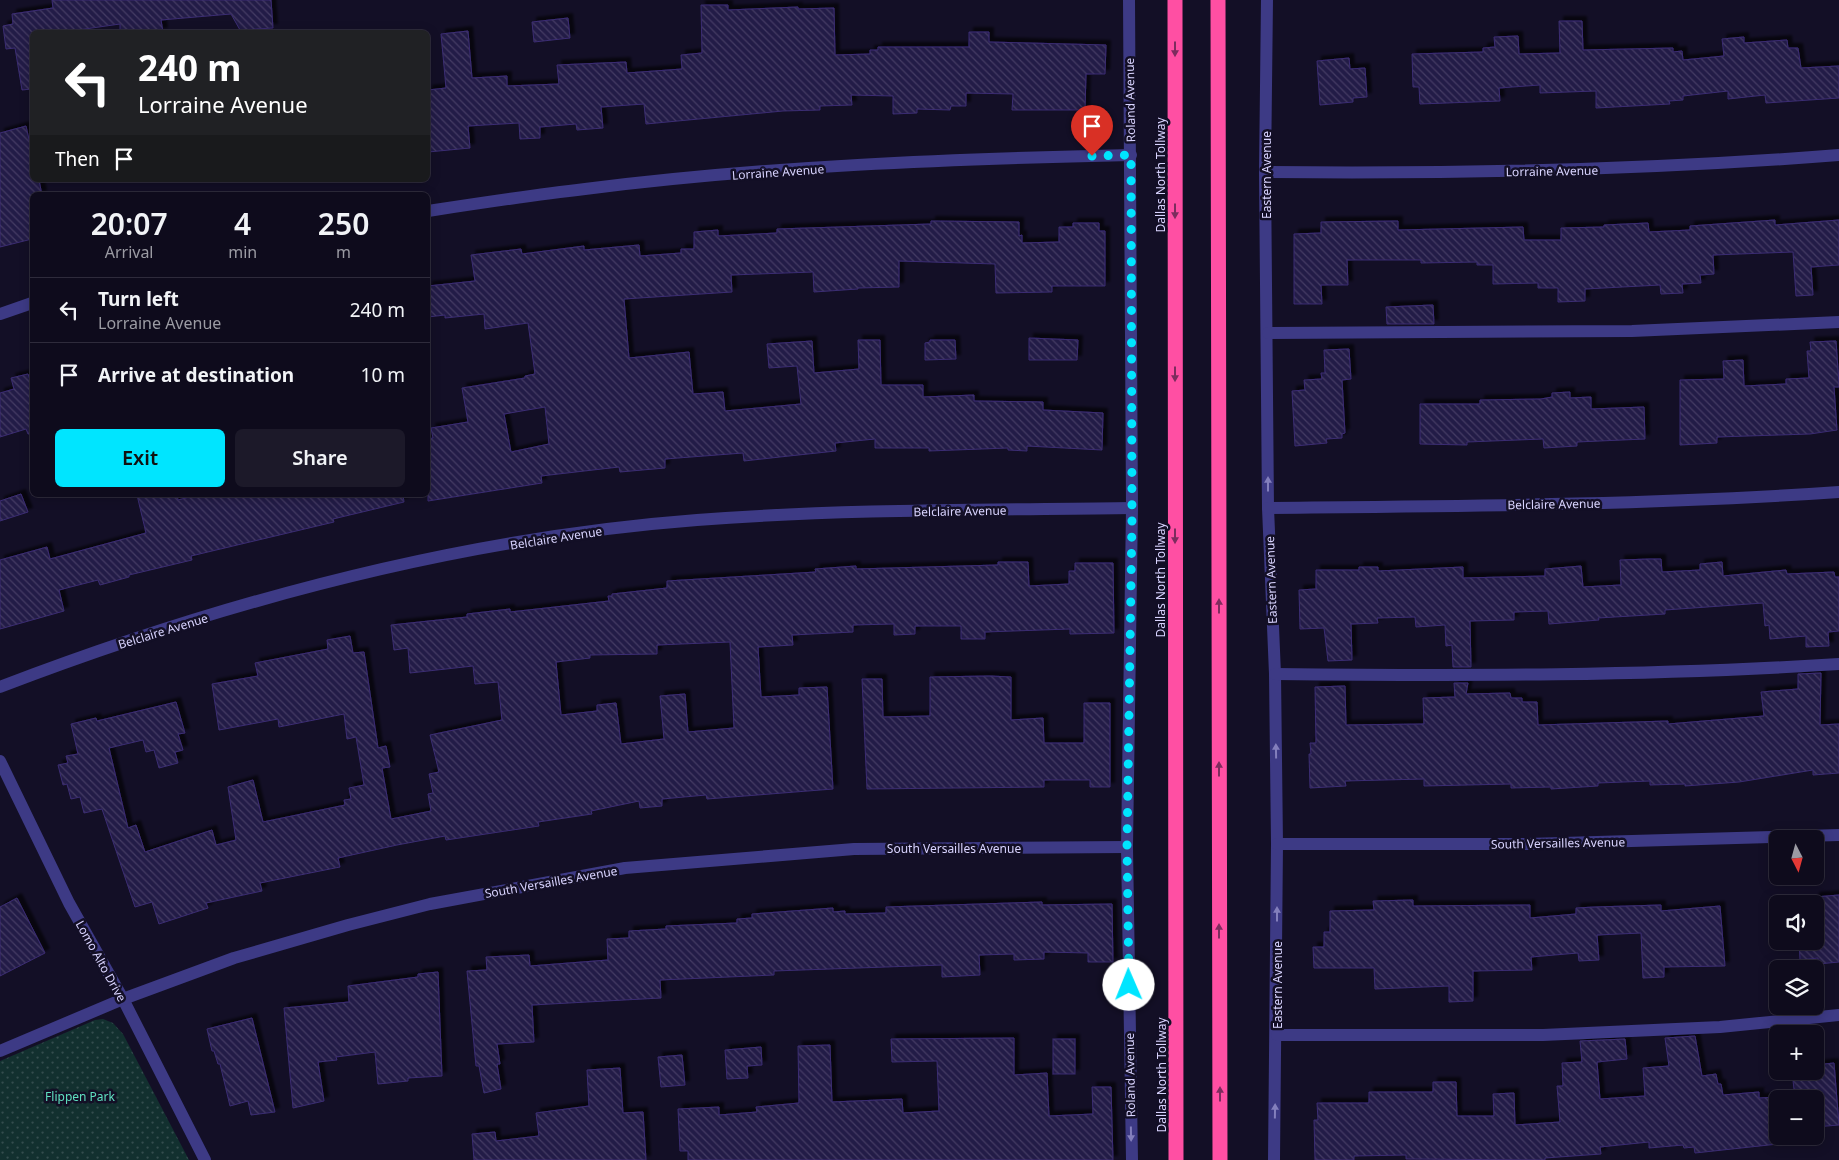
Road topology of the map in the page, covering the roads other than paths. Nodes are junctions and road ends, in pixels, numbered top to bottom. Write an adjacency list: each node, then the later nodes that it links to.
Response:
1 (1129, 0): 5 (street, Roland Avenue)
2 (1174, 0): 29 (highway, Dallas North Tollway, one-way to 29)
3 (1218, 0): 30 (highway, one-way to 3)
4 (1267, 0): 7 (street, Eastern Avenue)
5 (1131, 155): 8 (street, Lorraine Avenue); 14 (street, Roland Avenue)
6 (1839, 156): 7 (street, Lorraine Avenue)
7 (1265, 172): 12 (street, Eastern Avenue)
8 (430, 211)
9 (30, 305): 10 (street)
10 (0, 314)
11 (1839, 322): 12 (street)
12 (1268, 333): 15 (street, Eastern Avenue, one-way to 12)
13 (1839, 492): 15 (street, Belclaire Avenue)
14 (1132, 508): 18 (street, Belclaire Avenue); 22 (street, Roland Avenue)
15 (1268, 508): 17 (street, Eastern Avenue)
16 (1839, 664): 17 (street)
17 (1275, 674): 21 (street, Eastern Avenue, one-way to 17)
18 (0, 687)
19 (0, 761): 23 (street, Lomo Alto Drive)
20 (1839, 835): 21 (street, South Versailles Avenue)
21 (1277, 844): 25 (street, Eastern Avenue, one-way to 21)
22 (1127, 847): 23 (street, South Versailles Avenue); 28 (street, Roland Avenue, one-way to 28)
23 (123, 999): 26 (street, South Versailles Avenue); 27 (street, Lomo Alto Drive)
24 (1839, 1015): 25 (street)
25 (1276, 1035): 31 (street, Eastern Avenue, one-way to 25)
26 (0, 1051)
27 (205, 1160)
28 (1132, 1160)
29 (1176, 1160)
30 (1220, 1160)
31 (1274, 1160)

